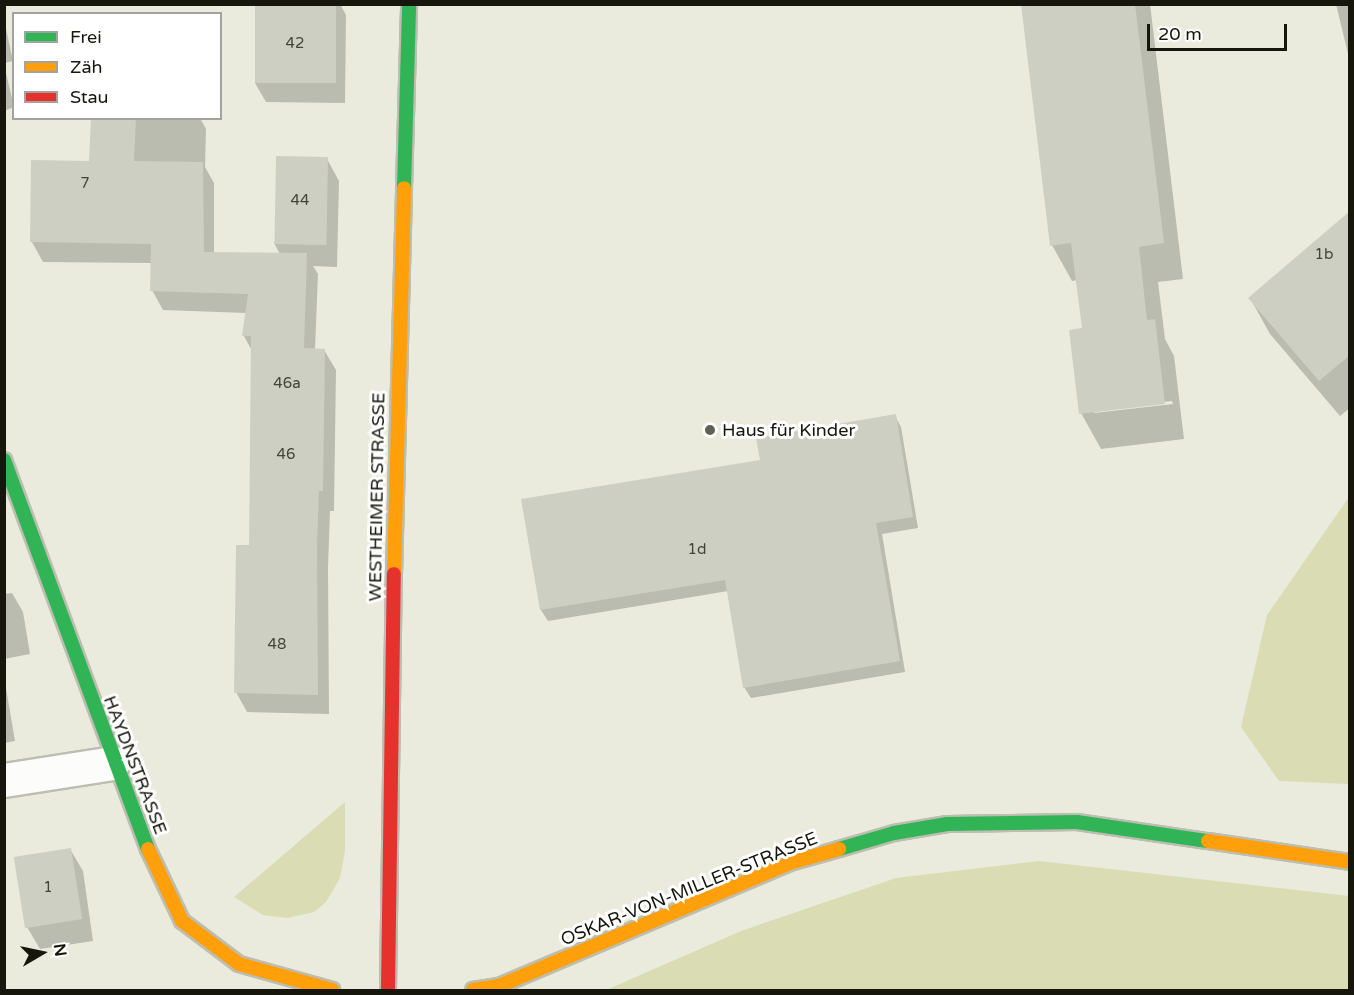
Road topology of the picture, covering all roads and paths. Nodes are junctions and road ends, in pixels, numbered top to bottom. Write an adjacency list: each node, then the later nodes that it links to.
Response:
1 (409, 4): 7 (street, WESTHEIMER STRASSE)
2 (4, 460): 3 (street, HAYDNSTRASSE)
3 (113, 763): 4 (street); 6 (street, HAYDNSTRASSE)
4 (4, 780)
5 (1350, 862): 8 (street, OSKAR-VON-MILLER-STRASSE)
6 (332, 990)
7 (388, 990)
8 (473, 990)

